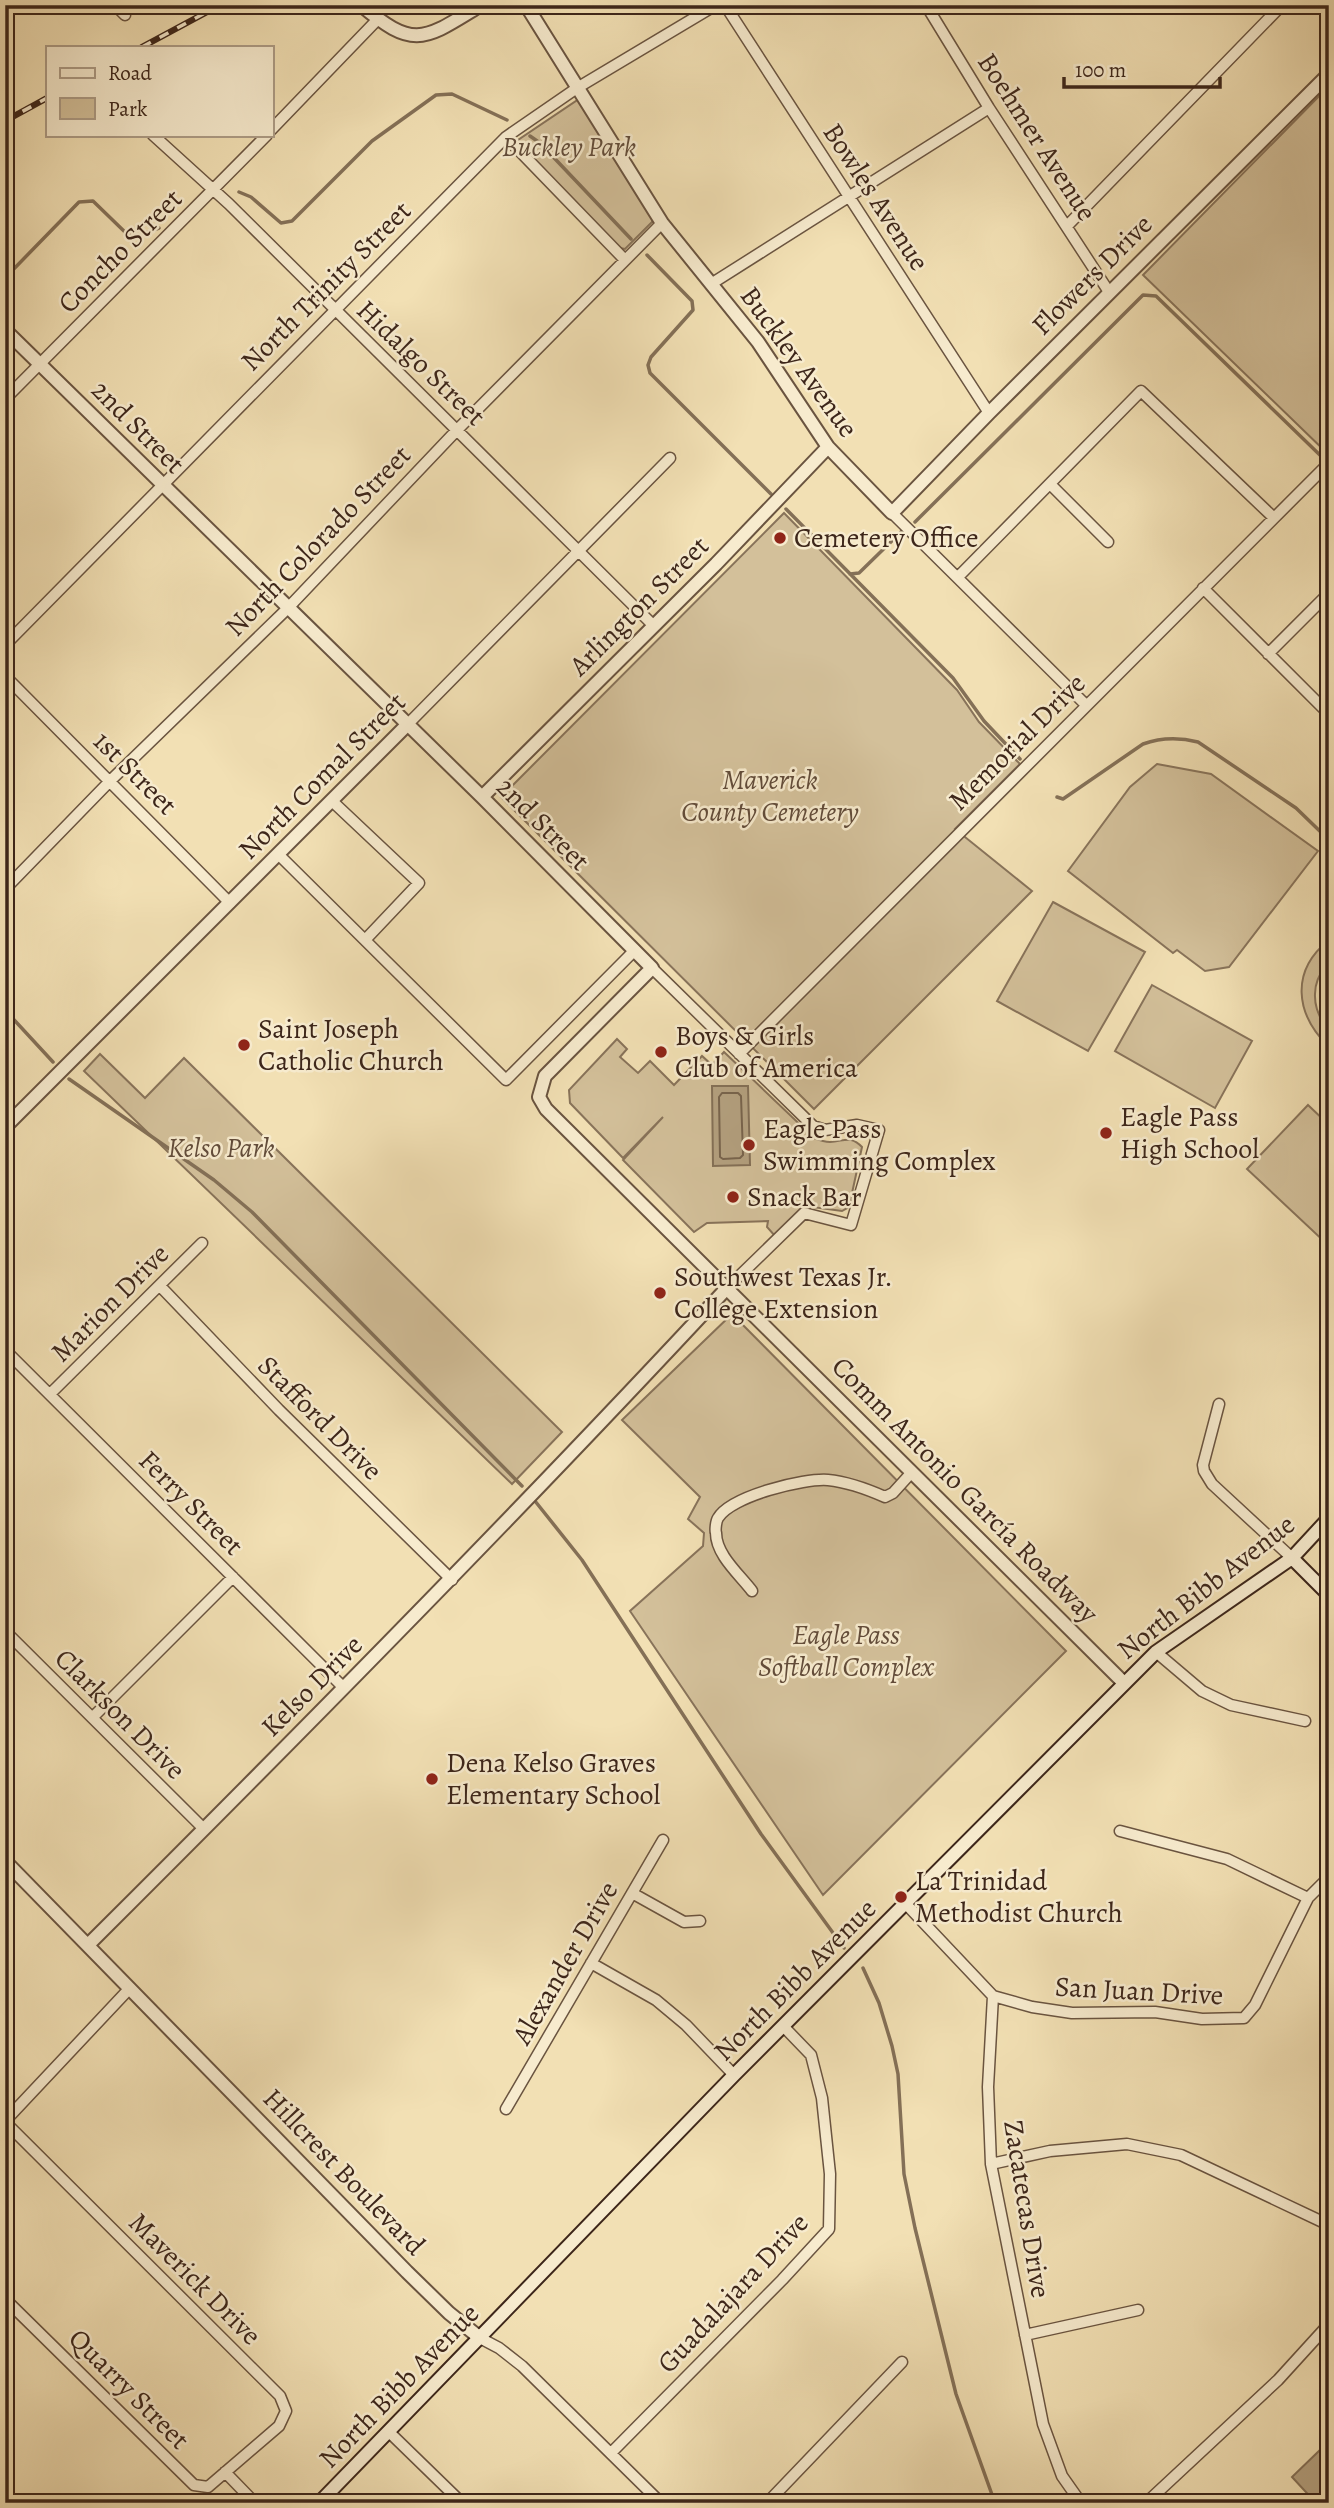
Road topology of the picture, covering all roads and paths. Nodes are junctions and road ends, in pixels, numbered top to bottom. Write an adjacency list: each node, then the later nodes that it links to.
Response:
1 (115, 5): 9 (street)
2 (361, 5): 10 (street)
3 (481, 5): 10 (street)
4 (526, 5): 12 (street, Buckley Avenue)
5 (716, 5): 12 (street, North Trinity Street)
6 (725, 5): 19 (street, Bowles Avenue)
7 (926, 5): 13 (street, Boehmer Avenue)
8 (1282, 5): 21 (street)
9 (125, 15)
10 (378, 19): 14 (street)
11 (1329, 74): 24 (street, Flowers Drive)
12 (577, 88): 17 (street, North Trinity Street); 20 (street, Buckley Avenue)
13 (989, 108): 19 (street); 21 (street, Boehmer Avenue)
14 (273, 128)
15 (154, 136): 18 (street, Hidalgo Street)
16 (266, 136): 18 (street, Concho Street)
17 (506, 137): 22 (street); 25 (street, North Trinity Street)
18 (213, 191): 25 (street, Hidalgo Street); 27 (street, Concho Street)
19 (849, 199): 23 (street); 29 (street, Bowles Avenue)
20 (662, 223): 22 (street, North Colorado Street); 23 (street, Buckley Avenue)
21 (1068, 226): 24 (street, Boehmer Avenue)
22 (625, 260): 30 (street, North Colorado Street)
23 (711, 285): 31 (street, Buckley Avenue)
24 (1109, 292): 29 (street, Flowers Drive)
25 (334, 310): 30 (street, Hidalgo Street); 35 (street, North Trinity Street)
26 (5, 330): 27 (street, 2nd Street)
27 (40, 365): 28 (street, Concho Street); 35 (street, 2nd Street)
28 (5, 399)
29 (989, 413): 36 (street, Flowers Drive)
30 (457, 430): 39 (street, Hidalgo Street); 43 (street, North Colorado Street)
31 (828, 446): 36 (street, Buckley Avenue); 44 (street, Arlington Street)
32 (670, 458): 39 (street, North Comal Street)
33 (1329, 463): 37 (street, Memorial Drive)
34 (1050, 484): 37 (street); 38 (street); 40 (street)
35 (162, 485): 43 (street, 2nd Street); 45 (street, North Trinity Street)
36 (892, 513): 40 (street, Buckley Avenue)
37 (1273, 517): 41 (street, Memorial Drive)
38 (1108, 542)
39 (579, 551): 44 (street, Hidalgo Street); 50 (street, North Comal Street)
40 (958, 577): 48 (street, Buckley Avenue)
41 (1203, 588): 46 (street); 48 (street, Memorial Drive)
42 (1329, 593): 46 (street)
43 (287, 608): 50 (street, 2nd Street); 51 (street, North Colorado Street)
44 (654, 626): 52 (street, Arlington Street)
45 (5, 645)
46 (1268, 654): 49 (street)
47 (5, 676): 51 (street, 1st Street)
48 (1086, 705): 60 (street, Memorial Drive)
49 (1329, 714)
50 (407, 725): 52 (street, 2nd Street); 53 (street, North Comal Street)
51 (111, 780): 55 (street, North Colorado Street); 56 (street, 1st Street)
52 (482, 797): 58 (street, 2nd Street)
53 (332, 800): 54 (street, North Comal Street); 57 (street)
54 (279, 855): 56 (street, North Comal Street); 57 (street)
55 (5, 889)
56 (230, 902): 61 (street, North Comal Street)
57 (365, 940): 58 (street)
58 (635, 950): 59 (street, 2nd Street)
59 (652, 968): 60 (street, 2nd Street); 64 (street, Comm Antonio García Roadway)
60 (739, 1054): 64 (street, 2nd Street)
61 (5, 1126)
62 (202, 1243): 63 (street, Marion Drive)
63 (160, 1286): 68 (street, Marion Drive); 74 (street, Stafford Drive)
64 (727, 1289): 70 (street, Comm Antonio García Roadway); 74 (street, Kelso Drive)
65 (5, 1350): 66 (street, Ferry Street)
66 (14, 1359): 67 (street); 68 (street, Ferry Street)
67 (5, 1368)
68 (50, 1394): 73 (street, Ferry Street)
69 (1219, 1404): 72 (street)
70 (912, 1472): 75 (street); 79 (street, Comm Antonio García Roadway)
71 (1329, 1518): 72 (street, North Bibb Avenue)
72 (1292, 1558): 76 (street); 78 (street, North Bibb Avenue)
73 (233, 1577): 80 (street, Ferry Street); 81 (street)
74 (452, 1580): 80 (street, Kelso Drive)
75 (752, 1591)
76 (1329, 1595)
77 (5, 1631): 81 (street, Clarkson Drive)
78 (1156, 1652): 79 (street, North Bibb Avenue); 82 (street)
79 (1124, 1684): 92 (street, North Bibb Avenue)
80 (344, 1688): 83 (street, Kelso Drive)
81 (93, 1717): 83 (street, Clarkson Drive)
82 (1305, 1721)
83 (204, 1829): 94 (street, Kelso Drive)
84 (1120, 1831): 91 (street)
85 (663, 1840): 90 (street, Alexander Drive)
86 (5, 1861): 87 (street, Hillcrest Boulevard)
87 (15, 1871): 89 (street); 94 (street, Hillcrest Boulevard)
88 (1329, 1877): 91 (street, San Juan Drive)
89 (5, 1881)
90 (632, 1893): 93 (street); 95 (street, Alexander Drive)
91 (1308, 1898): 97 (street, San Juan Drive)
92 (906, 1904): 97 (street); 98 (street, North Bibb Avenue)
93 (700, 1921)
94 (89, 1944): 96 (street, Hillcrest Boulevard)
95 (591, 1963): 99 (street); 100 (street, Alexander Drive)
96 (130, 1988): 101 (street); 108 (street, Hillcrest Boulevard)
97 (993, 1996): 102 (street, Zacatecas Drive)
98 (783, 2027): 99 (street, North Bibb Avenue); 111 (street, Guadalajara Drive)
99 (734, 2075): 108 (street, North Bibb Avenue)
100 (506, 2109)
101 (5, 2121): 112 (street, Maverick Drive)
102 (991, 2164): 103 (street); 107 (street, Zacatecas Drive)
103 (1329, 2225)
104 (5, 2299): 112 (street, Quarry Street)
105 (1138, 2309): 107 (street)
106 (1329, 2324): 119 (street)
107 (1024, 2335): 118 (street, Zacatecas Drive)
108 (480, 2338): 110 (street, North Bibb Avenue); 111 (street, Hillcrest Boulevard)
109 (902, 2362): 117 (street)
110 (389, 2432): 114 (street, North Bibb Avenue); 115 (street)
111 (611, 2453): 116 (street, Hillcrest Boulevard)
112 (225, 2472): 113 (street)
113 (255, 2503)
114 (319, 2503)
115 (462, 2503)
116 (661, 2503)
117 (767, 2503)
118 (1081, 2503)
119 (1146, 2503)

